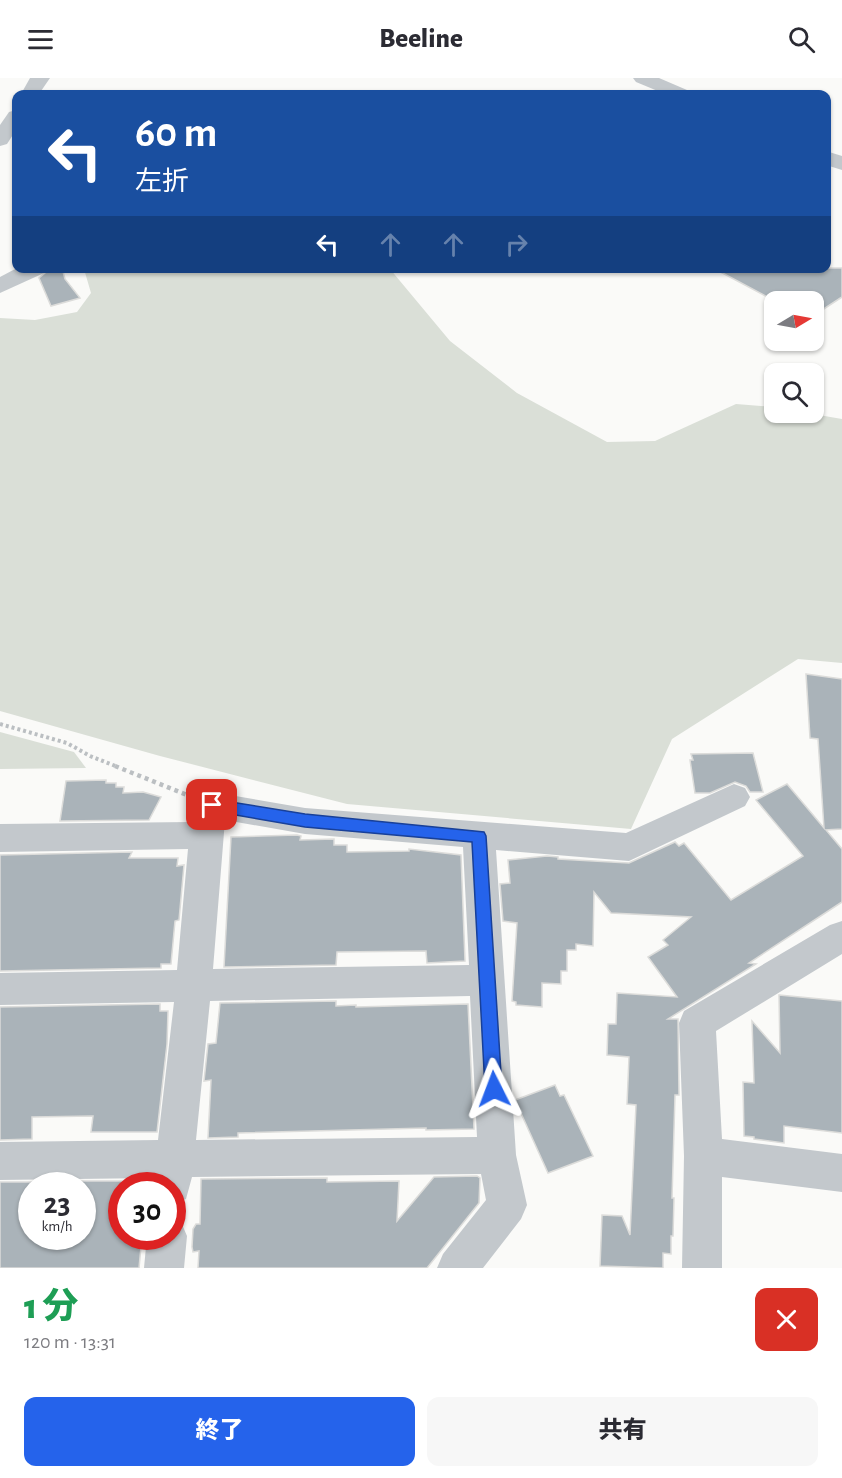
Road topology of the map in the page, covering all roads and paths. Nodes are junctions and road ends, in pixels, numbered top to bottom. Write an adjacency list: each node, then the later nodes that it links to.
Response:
1 (643, 78): 2 (street)
2 (666, 90)
3 (12, 122): 4 (street)
4 (0, 140)
5 (26, 273): 6 (street)
6 (0, 286)
7 (0, 724): 9 (path)
8 (734, 797): 10 (street)
9 (209, 820): 10 (street); 11 (street); 14 (street)
10 (479, 836): 13 (street)
11 (0, 838)
12 (842, 936): 17 (street)
13 (488, 980): 14 (street); 16 (street)
14 (194, 985): 15 (street); 19 (street)
15 (0, 989)
16 (497, 1155): 19 (street); 23 (street)
17 (702, 1155): 20 (street); 24 (street)
18 (0, 1161): 19 (street)
19 (174, 1172)
20 (842, 1173)
21 (166, 1250): 22 (street)
22 (164, 1268)
23 (457, 1268)
24 (702, 1268)

